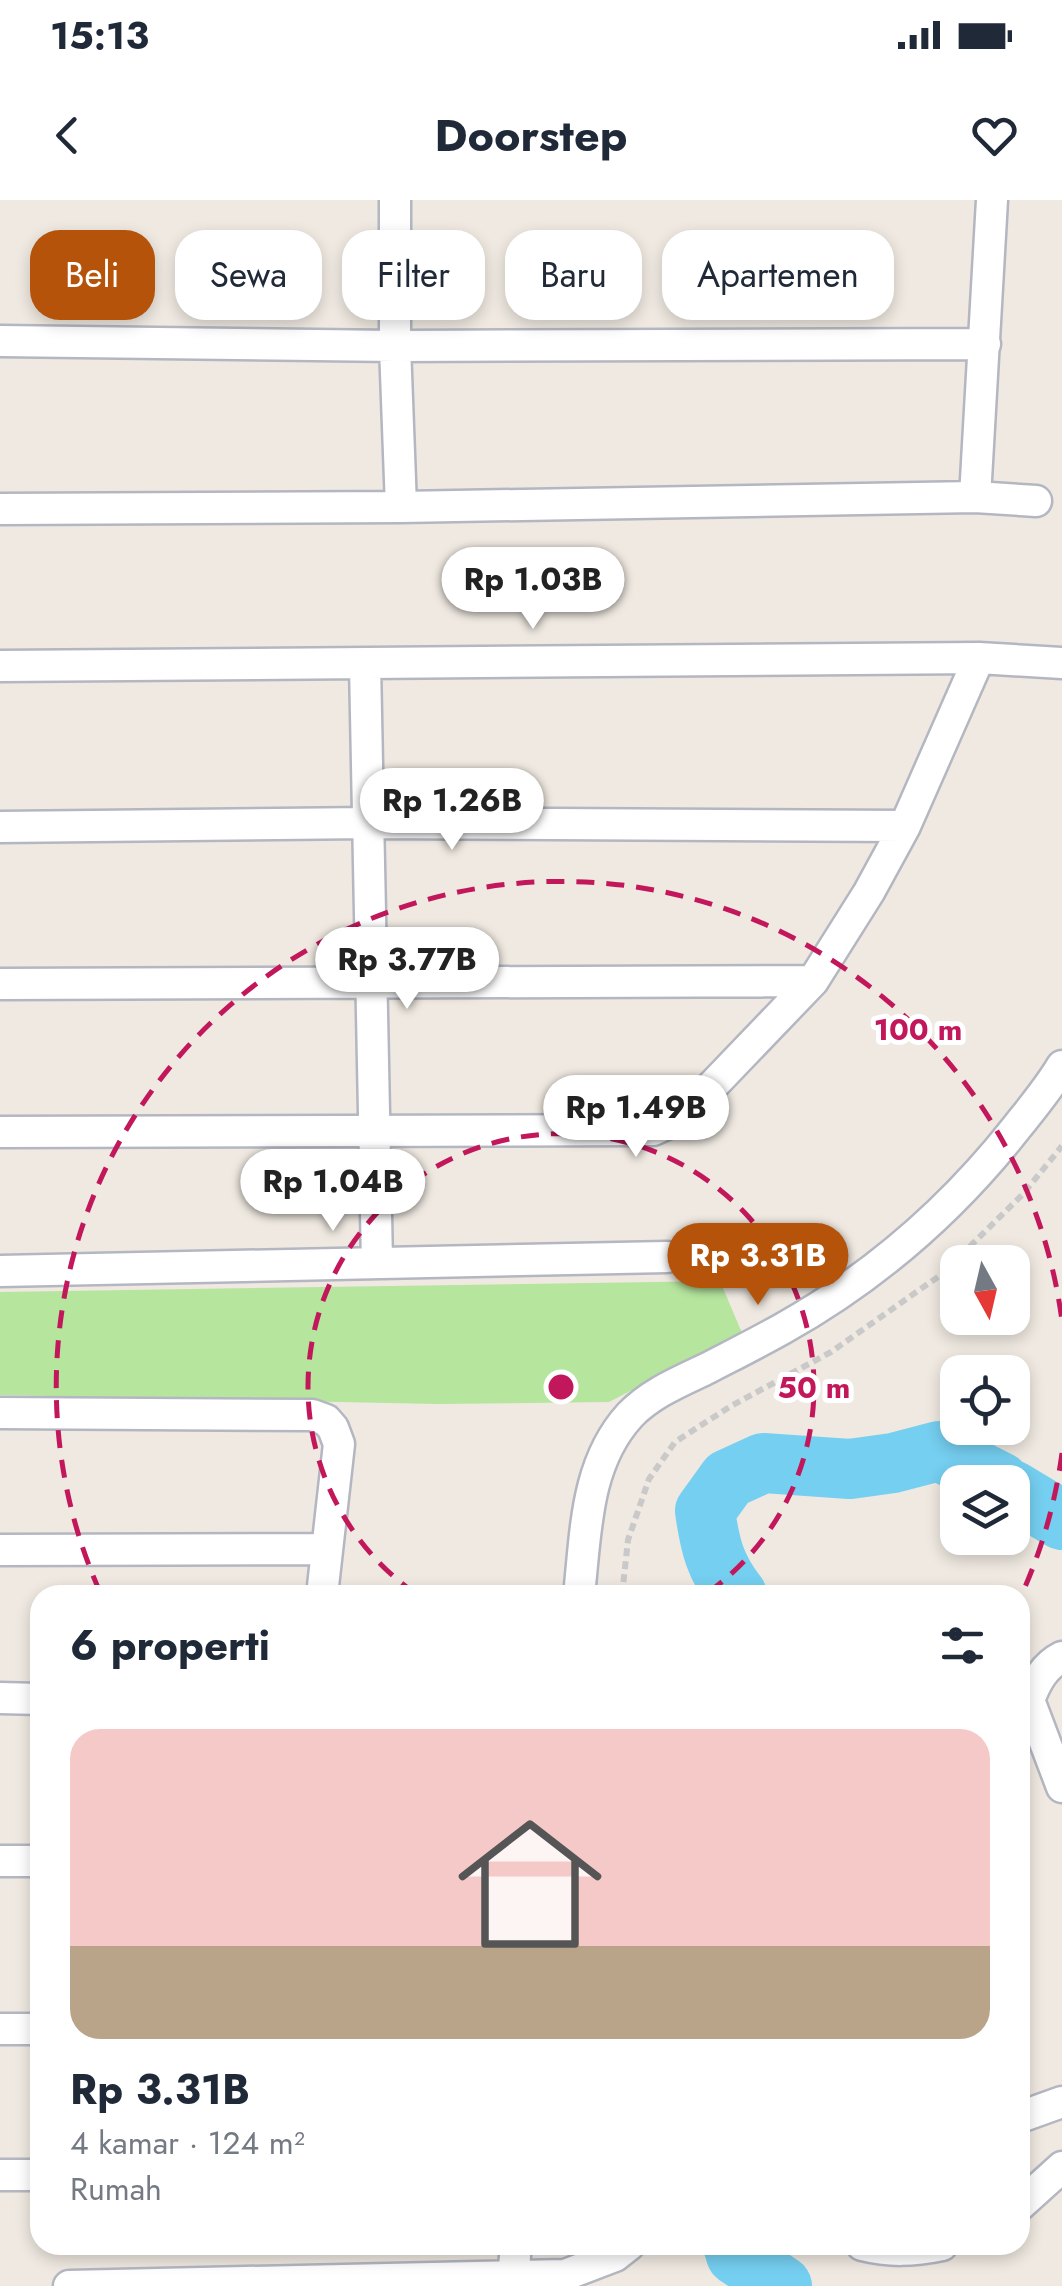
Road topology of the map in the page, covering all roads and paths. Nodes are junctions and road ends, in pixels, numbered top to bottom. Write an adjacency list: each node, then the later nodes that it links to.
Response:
1 (395, 200): 5 (street)
2 (992, 200): 4 (street)
3 (0, 342): 5 (street)
4 (984, 344): 5 (street); 6 (street)
5 (395, 346): 8 (street)
6 (975, 497): 7 (street); 8 (street)
7 (1036, 500)
8 (402, 507): 9 (street)
9 (0, 509)
10 (978, 658): 11 (street); 12 (street); 15 (street)
11 (1062, 663)
12 (365, 664): 13 (street); 14 (street)
13 (0, 666)
14 (368, 823): 15 (street); 16 (street); 18 (street)
15 (904, 826): 17 (street)
16 (0, 827)
17 (813, 981): 18 (street); 21 (street)
18 (371, 982): 19 (street); 21 (street)
19 (0, 984)
20 (1062, 1066): 31 (street)
21 (374, 1129): 22 (street); 25 (street)
22 (0, 1132)
23 (1062, 1146): 32 (path)
24 (667, 1257): 25 (street)
25 (377, 1263): 26 (street)
26 (0, 1270)
27 (0, 1413): 29 (street)
28 (0, 1550): 29 (street)
29 (326, 1550): 30 (street)
30 (323, 1585)
31 (580, 1585)
32 (623, 1585)
33 (1062, 1657): 34 (street)
34 (1030, 1697)
35 (0, 1698): 36 (street)
36 (30, 1699)
37 (1030, 1703): 38 (street)
38 (1062, 1787)
39 (0, 1861): 40 (street)
40 (30, 1861)
41 (0, 2029): 42 (street)
42 (30, 2029)
43 (1062, 2102): 44 (street)
44 (1030, 2114)
45 (1062, 2167): 48 (street)
46 (0, 2175): 47 (street)
47 (30, 2175)
48 (1030, 2196)
49 (515, 2255): 51 (street)
50 (615, 2255): 51 (street)
51 (513, 2278): 52 (street)
52 (68, 2286)

